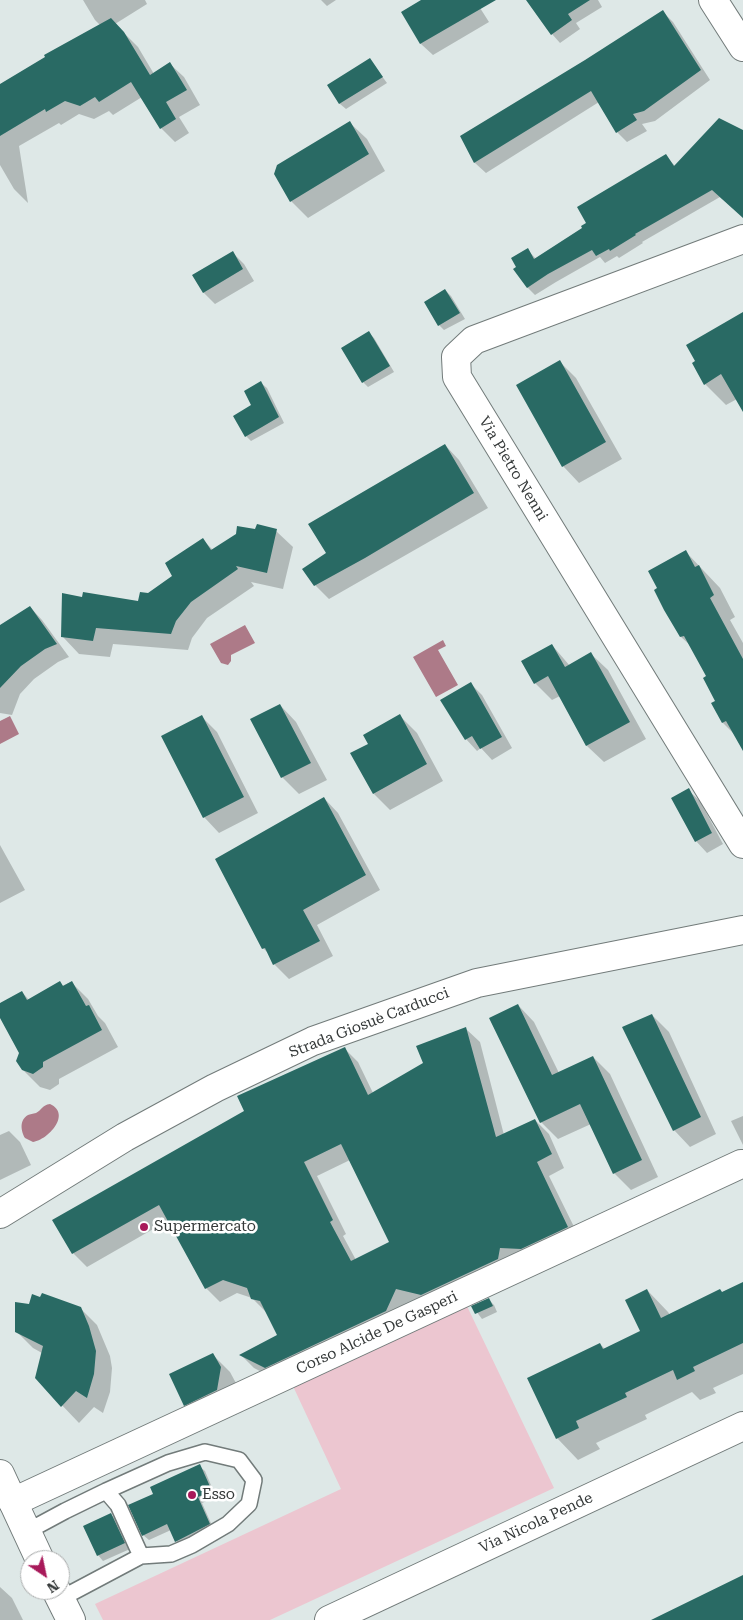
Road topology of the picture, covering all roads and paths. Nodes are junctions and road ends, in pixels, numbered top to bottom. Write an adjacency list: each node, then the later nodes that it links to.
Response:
1 (712, 0): 2 (street)
2 (743, 47)
3 (743, 239): 4 (street, Via Pietro Nenni)
4 (743, 844)
5 (743, 930): 7 (street, Strada Giosuè Carducci)
6 (742, 1164): 11 (street, Corso Alcide De Gasperi)
7 (0, 1214)
8 (743, 1426): 16 (street, Via Nicola Pende)
9 (0, 1474): 11 (street)
10 (106, 1491): 12 (lane); 14 (lane); 14 (lane)
11 (13, 1502): 12 (street)
12 (26, 1532): 13 (street)
13 (35, 1550)
14 (140, 1556): 15 (lane)
15 (62, 1603)
16 (329, 1620)

